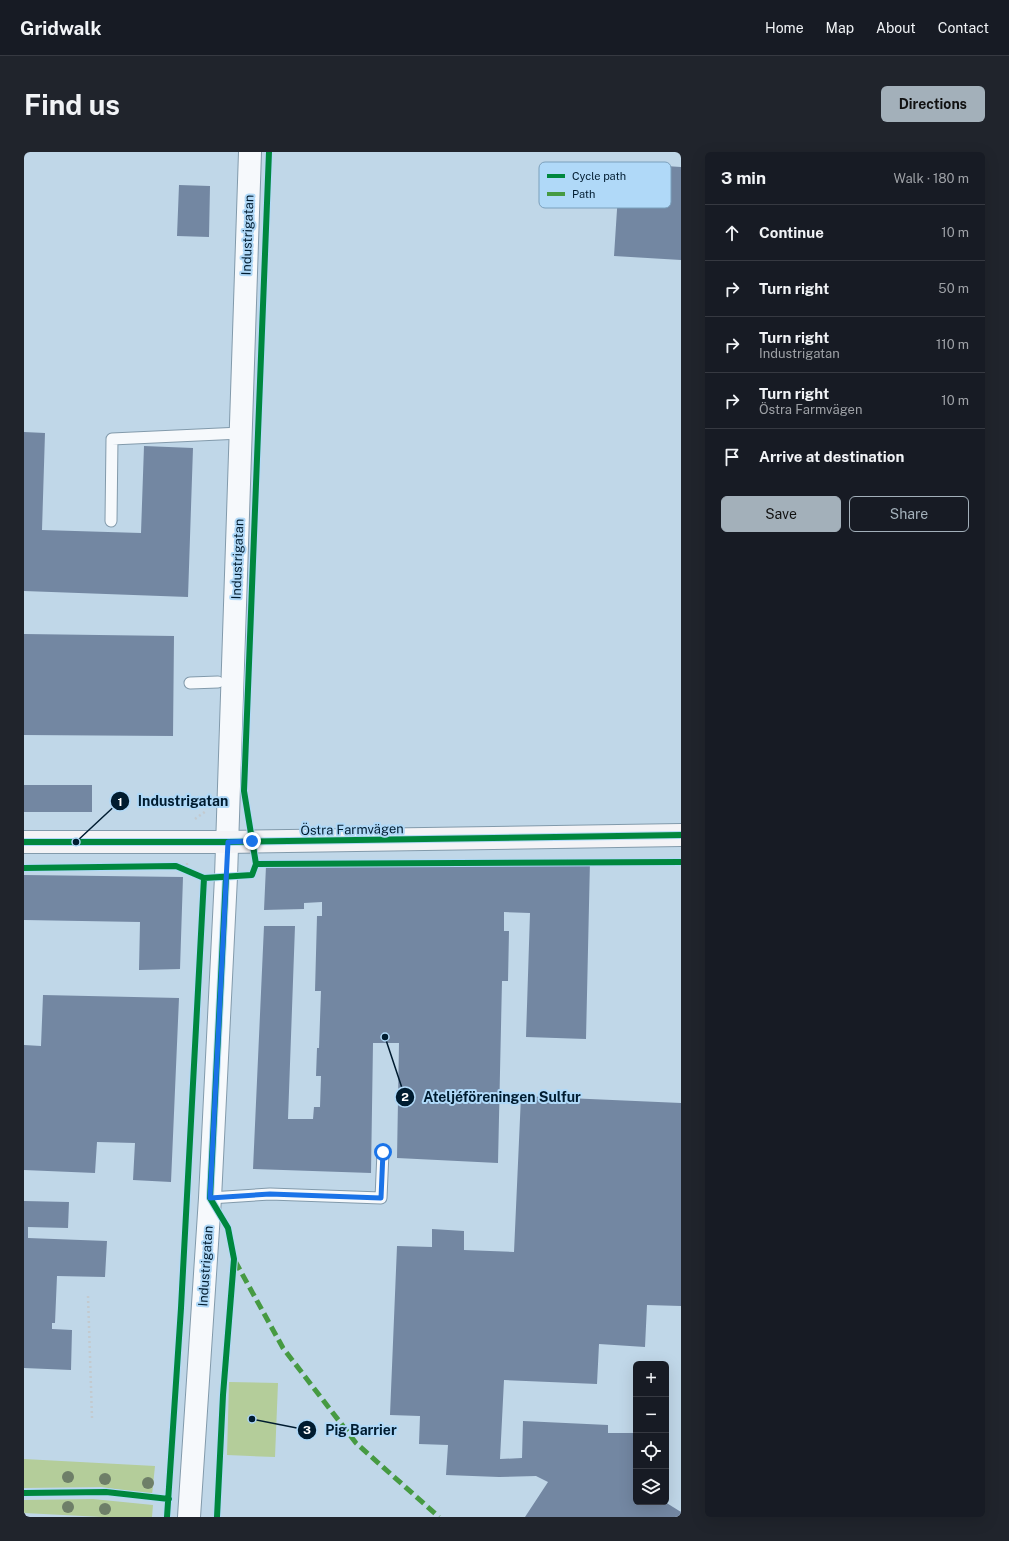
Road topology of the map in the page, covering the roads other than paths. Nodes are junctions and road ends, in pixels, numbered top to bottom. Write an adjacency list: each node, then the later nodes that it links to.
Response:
1 (250, 152): 2 (street, Industrigatan)
2 (241, 433): 3 (lane); 8 (street, Industrigatan)
3 (111, 521)
4 (218, 682): 5 (lane)
5 (190, 683)
6 (681, 835): 8 (street, Östra Farmvägen)
7 (24, 842): 8 (street, Östra Farmvägen)
8 (228, 842): 10 (street, Industrigatan)
9 (383, 1152): 10 (lane)
10 (210, 1198): 11 (street, Industrigatan)
11 (189, 1517)

